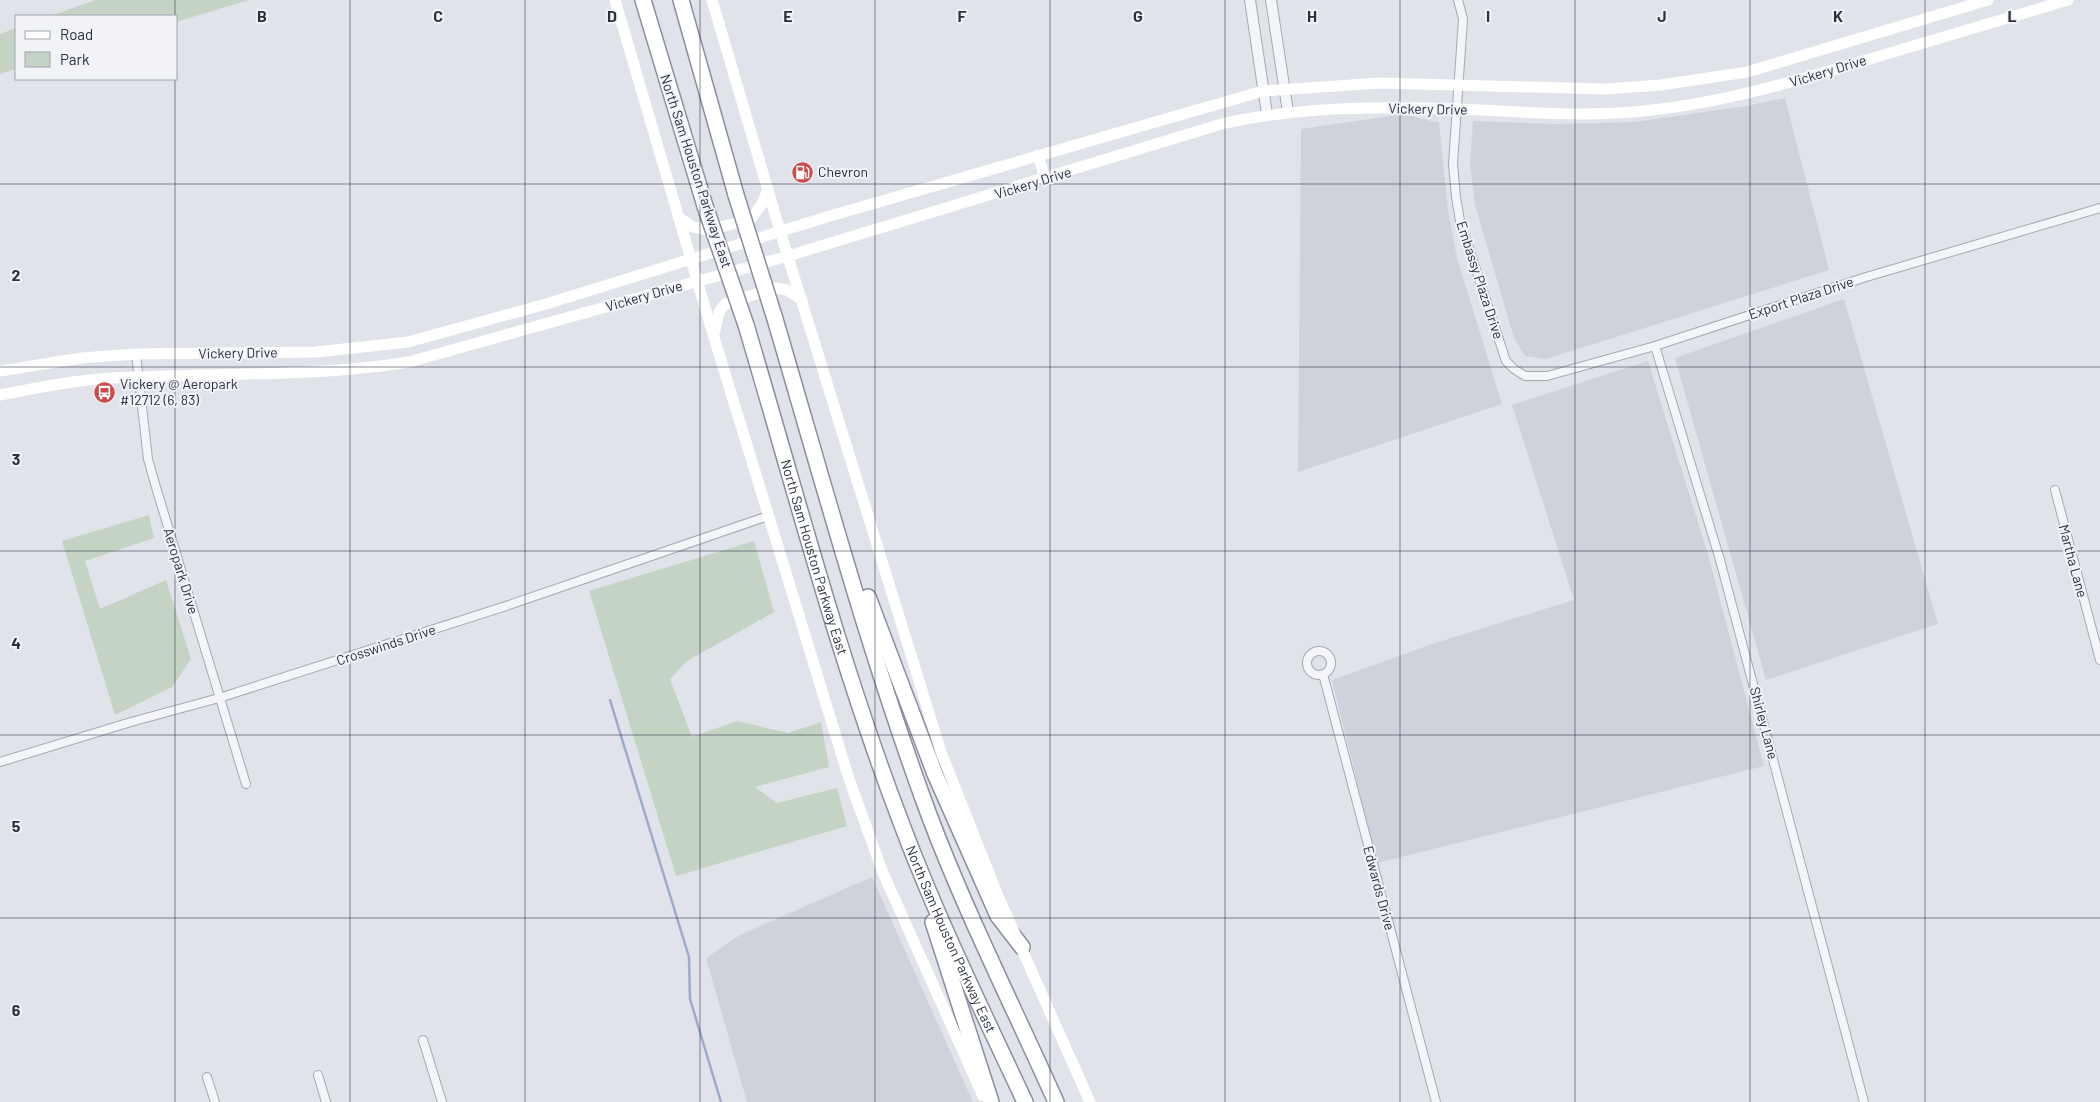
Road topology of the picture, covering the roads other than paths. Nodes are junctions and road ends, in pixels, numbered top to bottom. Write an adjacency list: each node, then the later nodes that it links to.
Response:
1 (615, 0): 22 (main road, North Sam Houston Parkway East)
2 (643, 0): 47 (highway, North Sam Houston Parkway East, bridge)
3 (681, 0): 40 (highway, North Sam Houston Parkway East, bridge)
4 (712, 0): 20 (main road)
5 (1250, 0): 12 (street)
6 (1271, 0): 11 (street)
7 (1458, 0): 10 (street, Embassy Plaza Drive)
8 (1988, 0): 10 (main road, Vickery Drive)
9 (2068, 0): 13 (main road, Vickery Drive)
10 (1459, 85): 11 (main road, Vickery Drive); 13 (street, Embassy Plaza Drive)
11 (1284, 89): 12 (main road, Vickery Drive); 14 (street)
12 (1263, 91): 15 (street); 16 (main road, Vickery Drive)
13 (1456, 109): 14 (main road, Vickery Drive); 34 (street, Embassy Plaza Drive)
14 (1288, 112): 15 (main road, Vickery Drive)
15 (1267, 114): 17 (main road, Vickery Drive)
16 (1162, 121): 17 (main road); 18 (main road, Vickery Drive)
17 (1168, 142): 19 (main road, Vickery Drive)
18 (1038, 155): 19 (main road); 23 (main road, Vickery Drive)
19 (1045, 179): 24 (main road, Vickery Drive)
20 (768, 189): 22 (main road); 23 (main road)
21 (2100, 208): 31 (street, Export Plaza Drive)
22 (679, 218): 25 (main road, North Sam Houston Parkway East)
23 (780, 231): 24 (main road); 25 (main road, Vickery Drive)
24 (788, 256): 26 (main road, Vickery Drive); 27 (main road)
25 (691, 260): 26 (main road, North Sam Houston Parkway East); 28 (main road, Vickery Drive)
26 (698, 281): 29 (main road, Vickery Drive); 30 (main road, North Sam Houston Parkway East)
27 (802, 300): 30 (main road); 48 (main road)
28 (546, 304): 29 (main road); 32 (main road, Vickery Drive)
29 (550, 323): 35 (main road, Vickery Drive)
30 (713, 336): 41 (main road, North Sam Houston Parkway East)
31 (1655, 346): 34 (street, Export Plaza Drive); 61 (street, Shirley Lane)
32 (316, 352): 33 (main road, Vickery Drive); 35 (main road)
33 (136, 354): 36 (main road, Vickery Drive); 37 (street, Aeropark Drive)
34 (1506, 360)
35 (316, 370): 37 (main road, Vickery Drive)
36 (0, 371)
37 (138, 377): 38 (main road, Vickery Drive); 44 (street, Aeropark Drive)
38 (0, 395)
39 (2055, 490): 42 (street, Martha Lane)
40 (826, 491): 48 (highway); 58 (highway, North Sam Houston Parkway East)
41 (768, 516): 44 (street, Crosswinds Drive); 55 (main road, North Sam Houston Parkway East)
42 (2100, 660)
43 (1323, 674): 60 (street, Edwards Drive)
44 (219, 698): 45 (street, Crosswinds Drive); 46 (street, Aeropark Drive)
45 (0, 762)
46 (246, 784)
47 (899, 818): 56 (highway); 57 (highway, North Sam Houston Parkway East)
48 (1022, 947): 59 (main road)
49 (423, 1040): 54 (street)
50 (318, 1075): 53 (street)
51 (207, 1077): 52 (street)
52 (215, 1102)
53 (326, 1102)
54 (442, 1102)
55 (986, 1102)
56 (991, 1102)
57 (1025, 1102)
58 (1056, 1102)
59 (1090, 1102)
60 (1436, 1102)
61 (1864, 1102)

